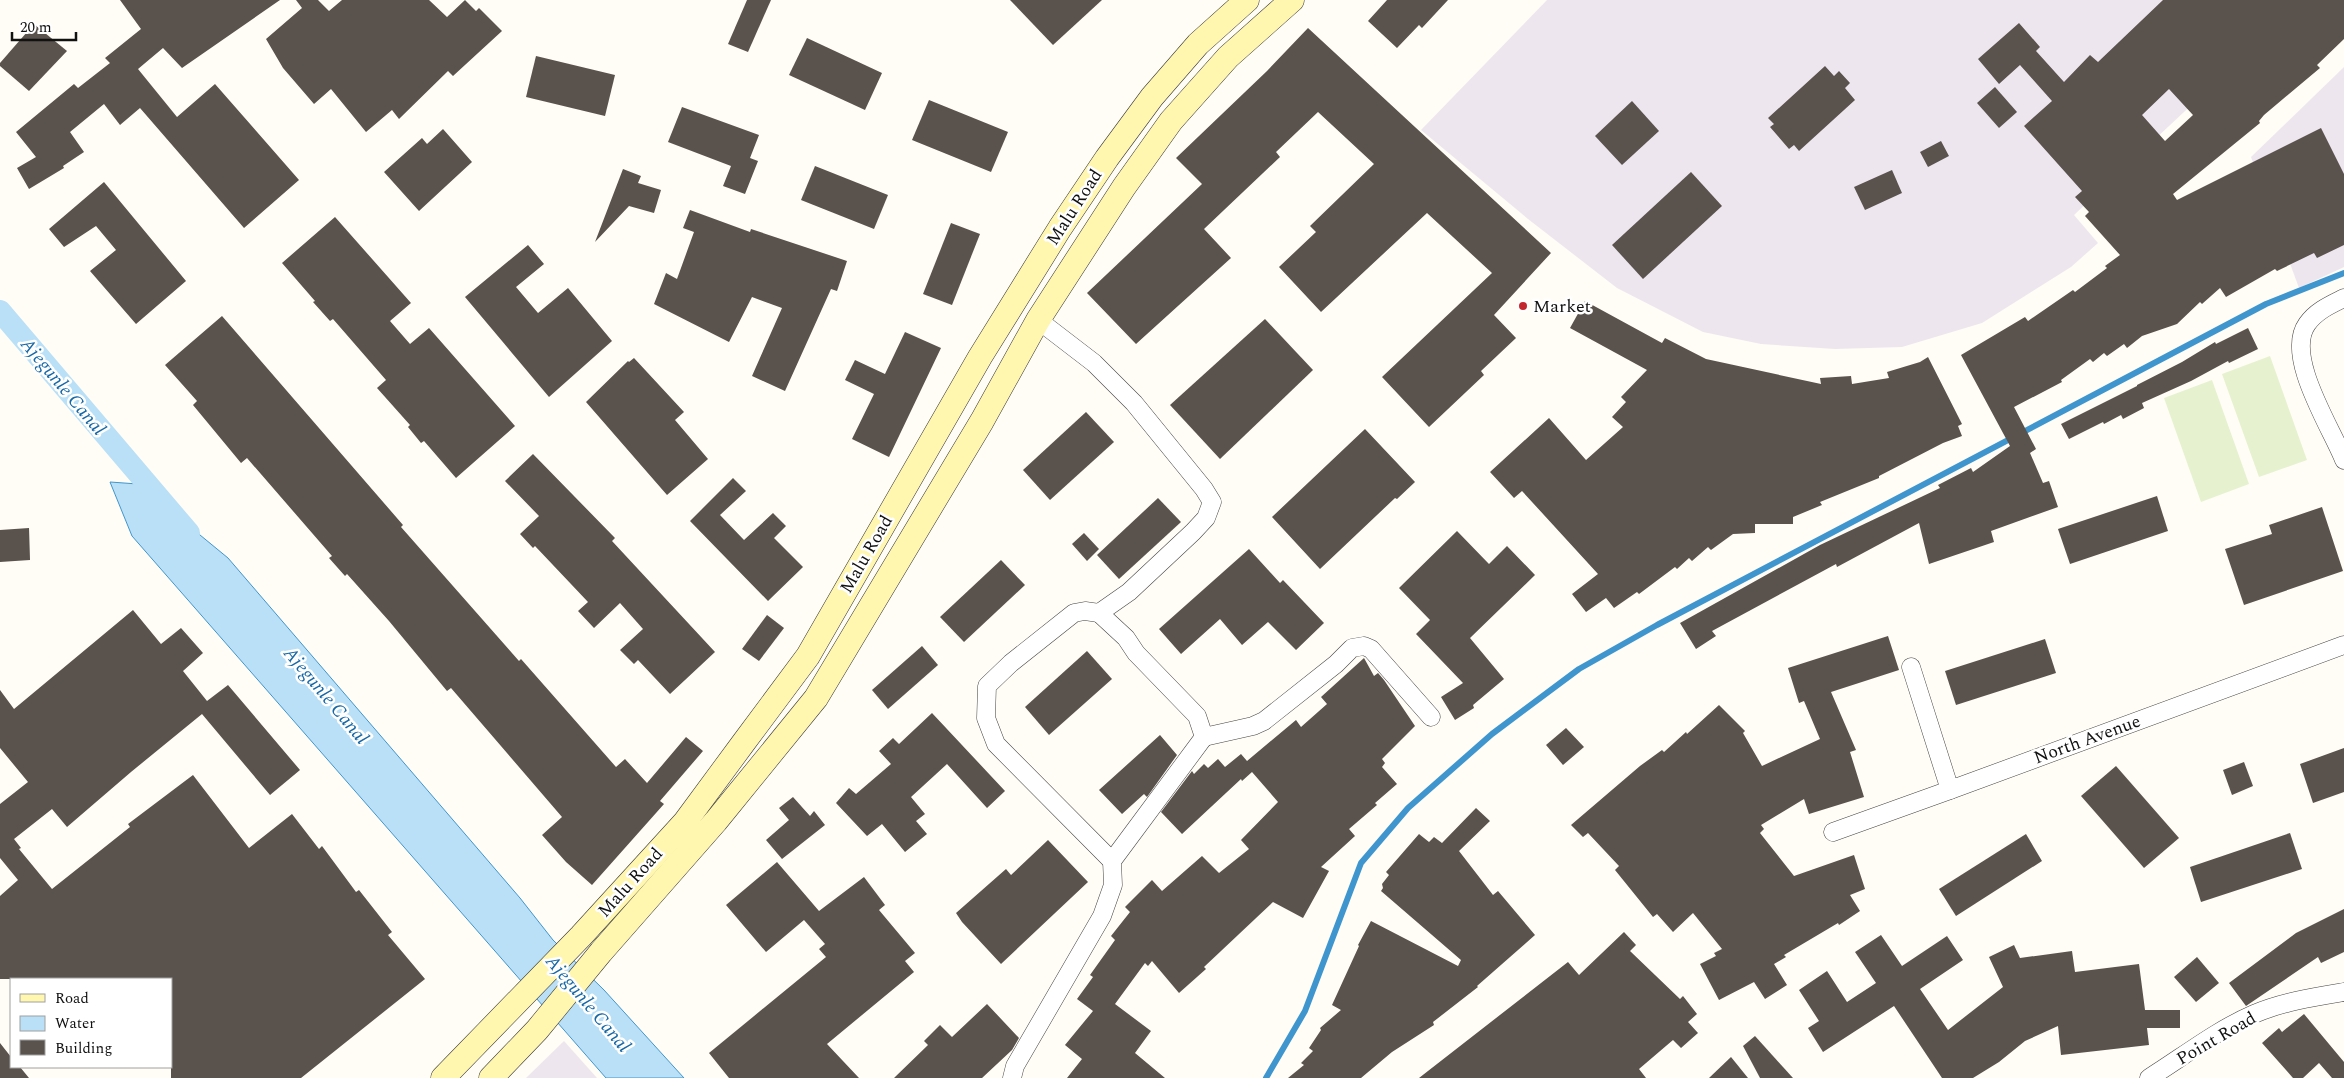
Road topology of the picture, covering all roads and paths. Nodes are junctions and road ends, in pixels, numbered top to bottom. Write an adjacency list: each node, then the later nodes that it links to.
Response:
1 (1247, 0): 5 (main road, Malu Road)
2 (1292, 0): 4 (main road, Malu Road)
3 (2344, 298): 7 (street)
4 (1038, 320): 6 (main road, Malu Road); 8 (street)
5 (952, 406): 6 (main road); 17 (main road, Malu Road)
6 (982, 421): 18 (main road, Malu Road)
7 (2344, 460)
8 (1099, 613): 12 (street); 15 (street)
9 (2344, 645): 13 (street, North Avenue)
10 (1911, 667): 13 (street)
11 (1431, 717): 12 (street)
12 (1204, 736): 15 (street)
13 (1950, 790): 14 (street, North Avenue)
14 (1833, 832)
15 (1112, 861): 19 (street)
16 (2344, 992): 20 (street, Point Road)
17 (443, 1078)
18 (492, 1078)
19 (1012, 1078)
20 (2149, 1078)

